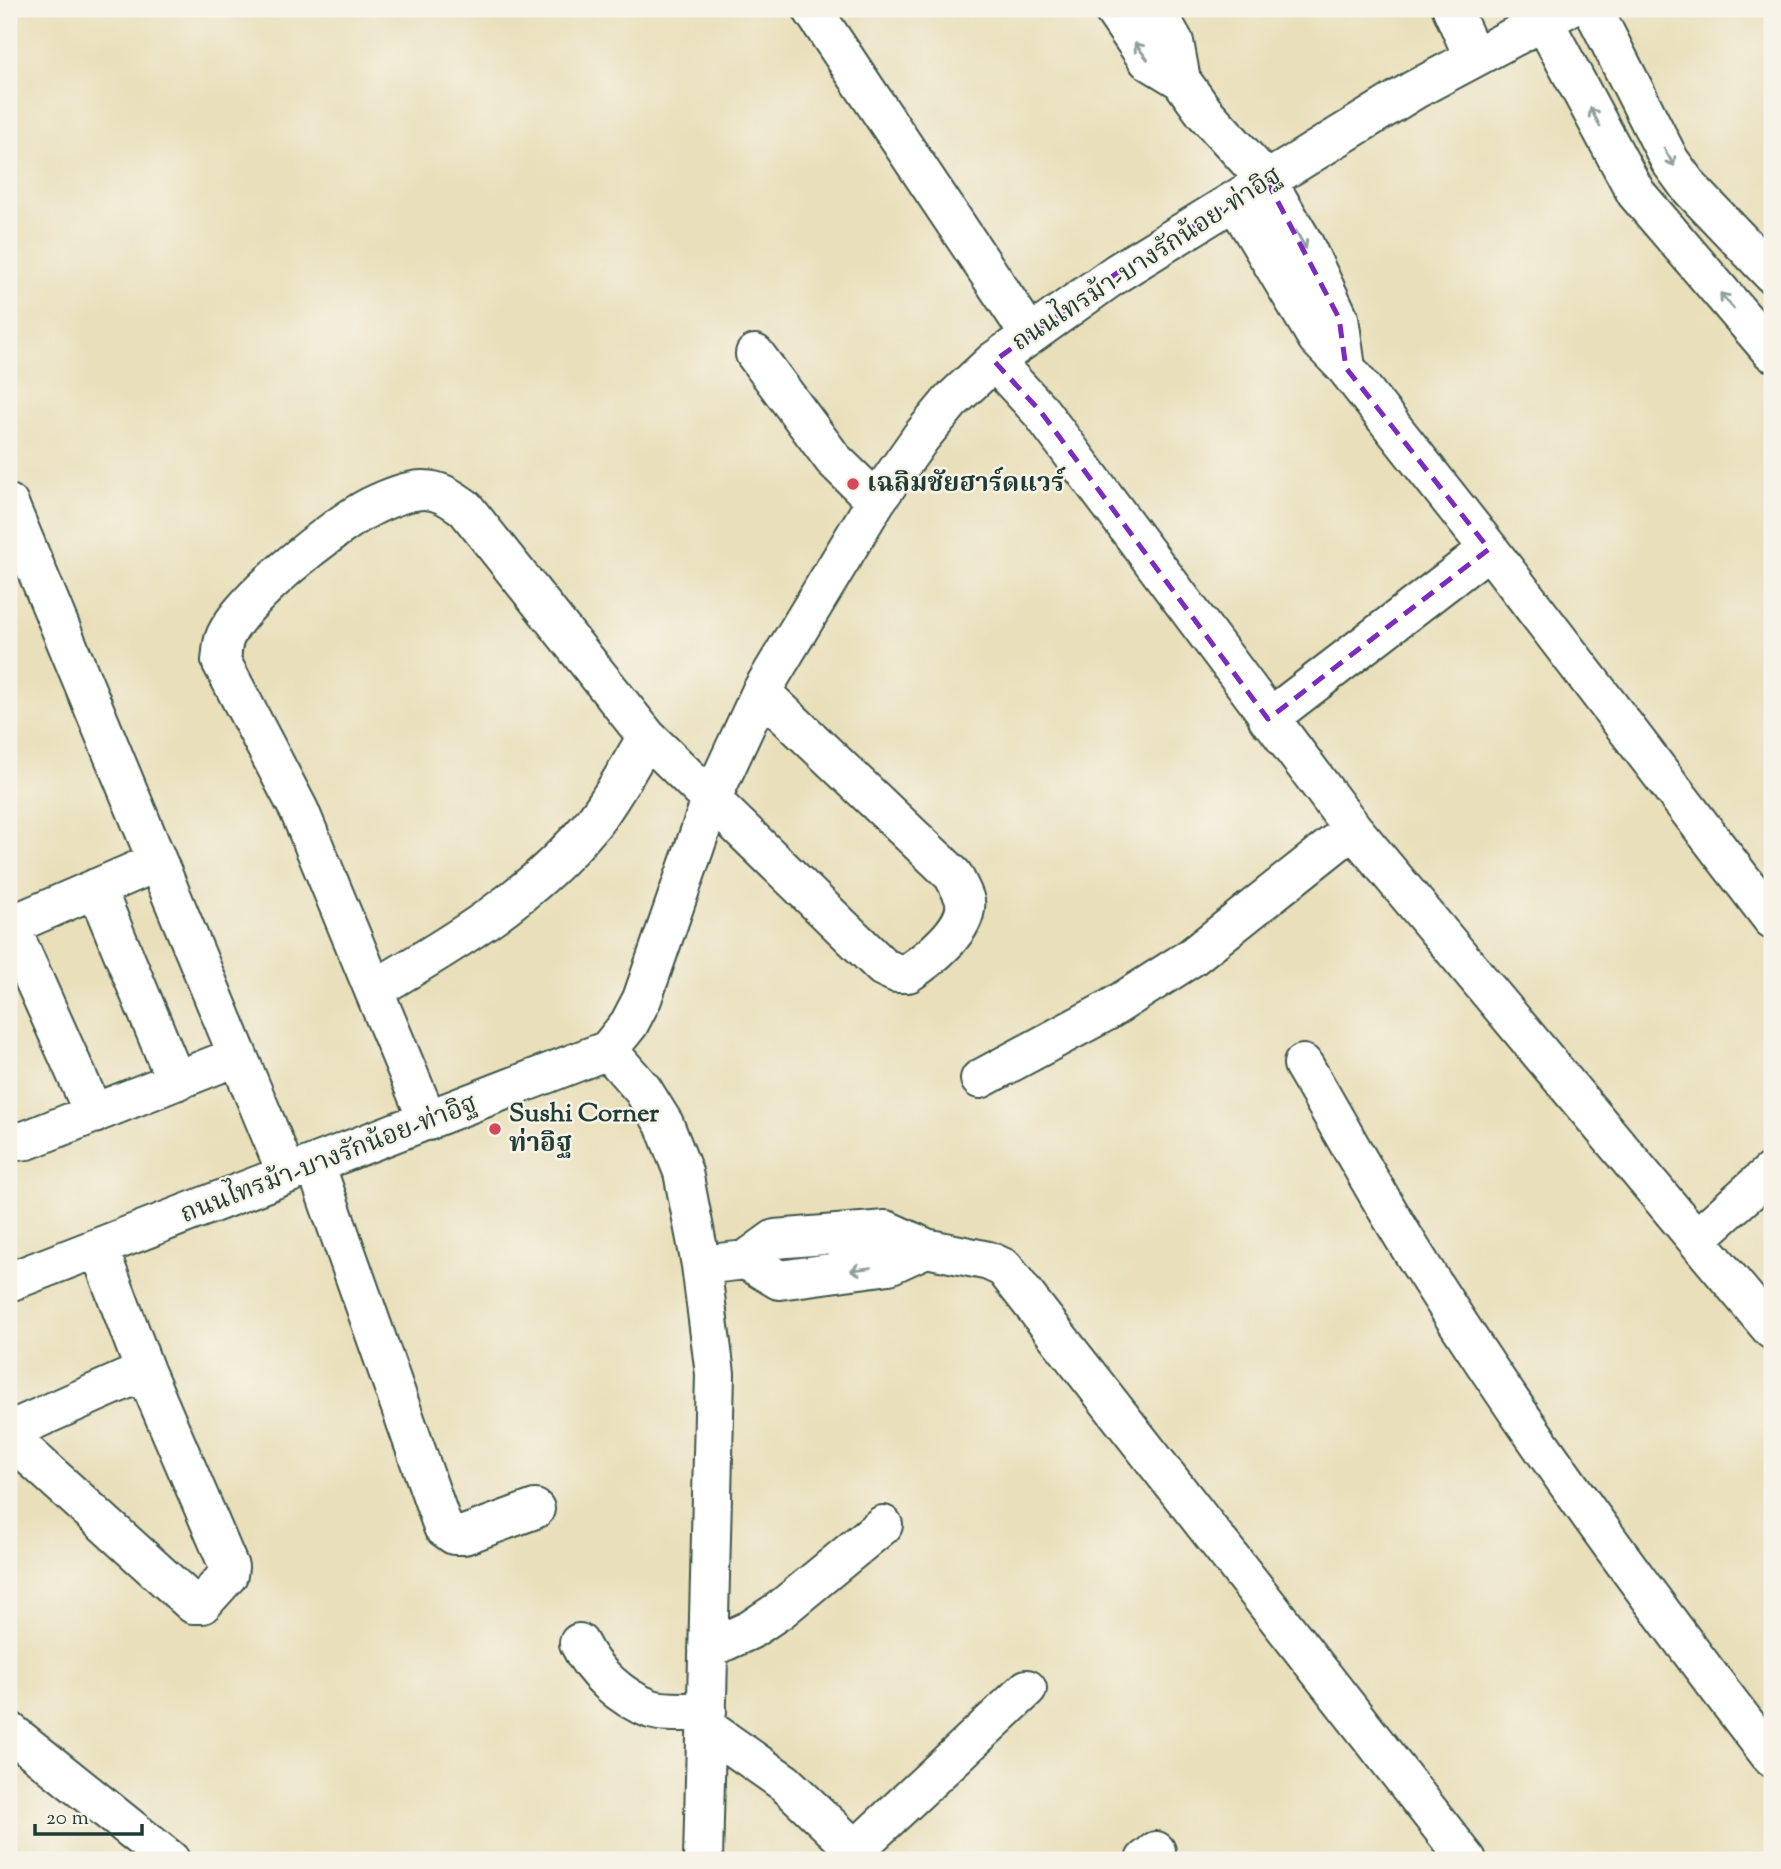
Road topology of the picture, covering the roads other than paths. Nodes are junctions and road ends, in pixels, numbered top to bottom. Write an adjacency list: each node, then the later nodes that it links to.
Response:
1 (812, 9): 12 (street)
2 (1113, 9): 8 (street, one-way to 2)
3 (1156, 9): 8 (street)
4 (1452, 9): 7 (street)
5 (1593, 9): 11 (street, one-way to 11)
6 (1554, 15): 7 (street, ถนนไทรม้า-บางรักน้อย-ท่าอิฐ); 13 (street, one-way to 6)
7 (1474, 58): 9 (street, ถนนไทรม้า-บางรักน้อย-ท่าอิฐ)
8 (1181, 80): 9 (street)
9 (1267, 181): 10 (street, ถนนไทรม้า-บางรักน้อย-ท่าอิฐ); 16 (street, one-way to 16)
10 (1235, 201): 12 (street, ถนนไทรม้า-บางรักน้อย-ท่าอิฐ); 16 (street)
11 (1772, 274)
12 (1030, 335): 15 (street, ถนนไทรม้า-บางรักน้อย-ท่าอิฐ)
13 (1772, 352)
14 (755, 354): 17 (street)
15 (994, 361): 17 (street, ถนนไทรม้า-บางรักน้อย-ท่าอิฐ); 21 (street)
16 (1346, 368): 19 (street)
17 (876, 501): 20 (street, ถนนไทรม้า-บางรักน้อย-ท่าอิฐ)
18 (9, 504): 25 (street)
19 (1489, 548): 21 (street); 27 (street)
20 (761, 692): 23 (street, ถนนไทรม้า-บางรักน้อย-ท่าอิฐ); 23 (street)
21 (1268, 719): 24 (street)
22 (647, 737): 23 (street); 29 (street); 29 (street)
23 (711, 800): 30 (street, ถนนไทรม้า-บางรักน้อย-ท่าอิฐ)
24 (1353, 829): 33 (street); 40 (street)
25 (157, 862): 26 (street); 31 (street)
26 (96, 888): 28 (street); 34 (street)
27 (1772, 919)
28 (9, 926): 35 (street)
29 (375, 989): 36 (street)
30 (608, 1051): 36 (street, ถนนไทรม้า-บางรักน้อย-ท่าอิฐ); 42 (street)
31 (238, 1056): 34 (street); 38 (street)
32 (1303, 1063): 55 (street)
33 (980, 1079)
34 (176, 1081): 35 (street)
35 (94, 1114): 37 (street)
36 (428, 1121): 38 (street, ถนนไทรม้า-บางรักน้อย-ท่าอิฐ)
37 (9, 1142)
38 (301, 1169): 41 (street, ถนนไทรม้า-บางรักน้อย-ท่าอิฐ); 48 (street)
39 (1772, 1171): 40 (street)
40 (1696, 1239): 44 (street)
41 (99, 1249): 43 (street, ถนนไทรม้า-บางรักน้อย-ท่าอิฐ); 45 (street)
42 (701, 1265): 51 (street); 59 (street)
43 (9, 1282)
44 (1772, 1330)
45 (145, 1371): 46 (street); 47 (street)
46 (9, 1431)
47 (9, 1437)
48 (535, 1509)
49 (883, 1525): 51 (street)
50 (579, 1643): 53 (street)
51 (708, 1649): 53 (street)
52 (1027, 1689): 56 (street)
53 (707, 1720): 56 (street); 58 (street)
54 (9, 1731): 57 (street)
55 (1772, 1758)
56 (861, 1855)
57 (170, 1860)
58 (703, 1860)
59 (1467, 1860)

